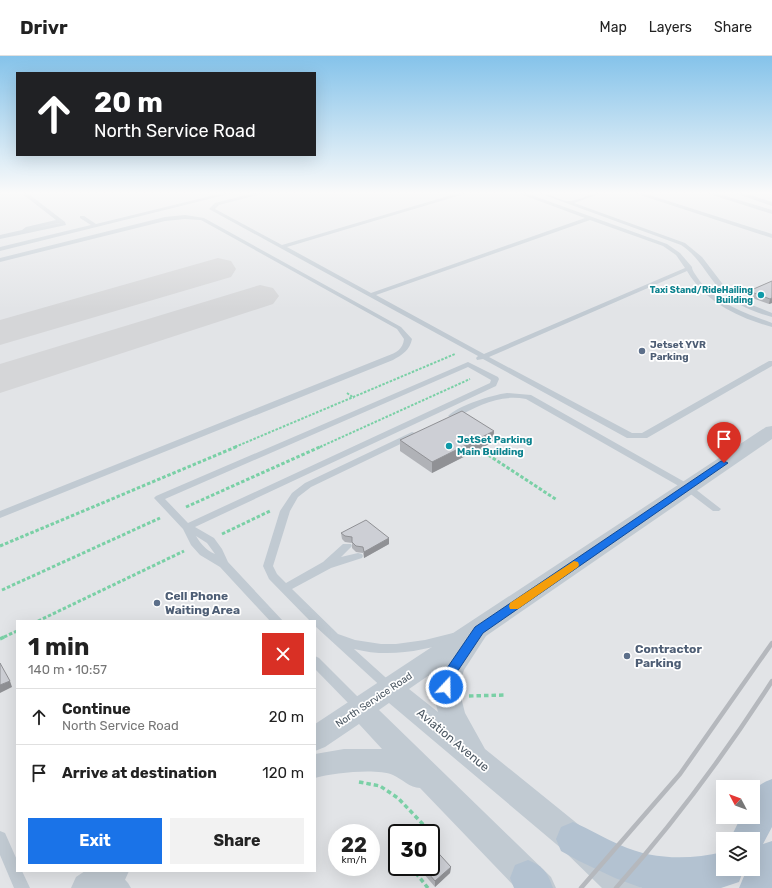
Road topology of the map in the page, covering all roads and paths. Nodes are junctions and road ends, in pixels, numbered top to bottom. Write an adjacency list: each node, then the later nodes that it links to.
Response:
1 (33, 231): 12 (lane)
2 (74, 231): 14 (lane)
3 (117, 231): 15 (lane)
4 (223, 231): 39 (lane)
5 (252, 231): 13 (lane)
6 (336, 231): 13 (lane)
7 (553, 231): 17 (lane)
8 (624, 231): 16 (lane)
9 (646, 231): 18 (lane)
10 (756, 231): 11 (lane)
11 (772, 236)
12 (0, 237)
13 (281, 247): 17 (lane)
14 (0, 249)
15 (0, 260)
16 (690, 268): 19 (lane); 21 (lane)
17 (370, 295): 21 (lane)
18 (772, 315)
19 (772, 325)
20 (458, 353): 43 (path)
21 (484, 357): 23 (lane); 25 (lane)
22 (772, 363): 25 (lane)
23 (468, 364): 41 (lane); 41 (lane)
24 (473, 378): 28 (path)
25 (548, 392): 26 (lane)
26 (533, 400): 29 (lane); 34 (lane)
27 (378, 414): 28 (path)
28 (384, 418): 30 (path); 36 (path)
29 (444, 420)
30 (389, 422)
31 (424, 429): 48 (lane, Aviation Avenue)
32 (772, 432): 34 (street, North Service Road)
33 (479, 449): 35 (path)
34 (688, 487): 38 (lane); 52 (street, North Service Road)
35 (557, 500)
36 (184, 508)
37 (273, 509): 42 (path)
38 (716, 509)
39 (0, 515)
40 (164, 517): 49 (path)
41 (187, 527): 51 (lane)
42 (216, 536)
43 (0, 546)
44 (346, 546): 47 (lane)
45 (191, 547): 50 (path)
46 (358, 556): 47 (lane)
47 (327, 565): 48 (lane)
48 (284, 588): 54 (lane, Aviation Avenue)
49 (2, 590)
50 (40, 620)
51 (276, 620)
52 (479, 630): 54 (lane); 57 (street, North Service Road); 63 (street)
53 (16, 631): 55 (path)
54 (329, 633): 57 (lane, Aviation Avenue)
55 (0, 639)
56 (316, 662): 60 (lane)
57 (391, 689): 60 (street, North Service Road); 63 (street, Aviation Avenue)
58 (505, 695): 59 (path)
59 (462, 696)
60 (361, 709): 61 (street, North Service Road); 65 (street)
61 (316, 738)
62 (316, 766): 65 (street)
63 (484, 766): 70 (street, Aviation Avenue)
64 (359, 777): 67 (path)
65 (442, 790): 74 (street)
66 (772, 794): 68 (main road)
67 (423, 824)
68 (751, 832)
69 (0, 838): 75 (lane)
70 (573, 839): 72 (main road); 77 (street, Aviation Avenue)
71 (772, 858): 78 (main road)
72 (716, 875)
73 (418, 876): 76 (path)
74 (534, 885)
75 (22, 888)
76 (428, 888)
77 (625, 888)
78 (757, 888)

